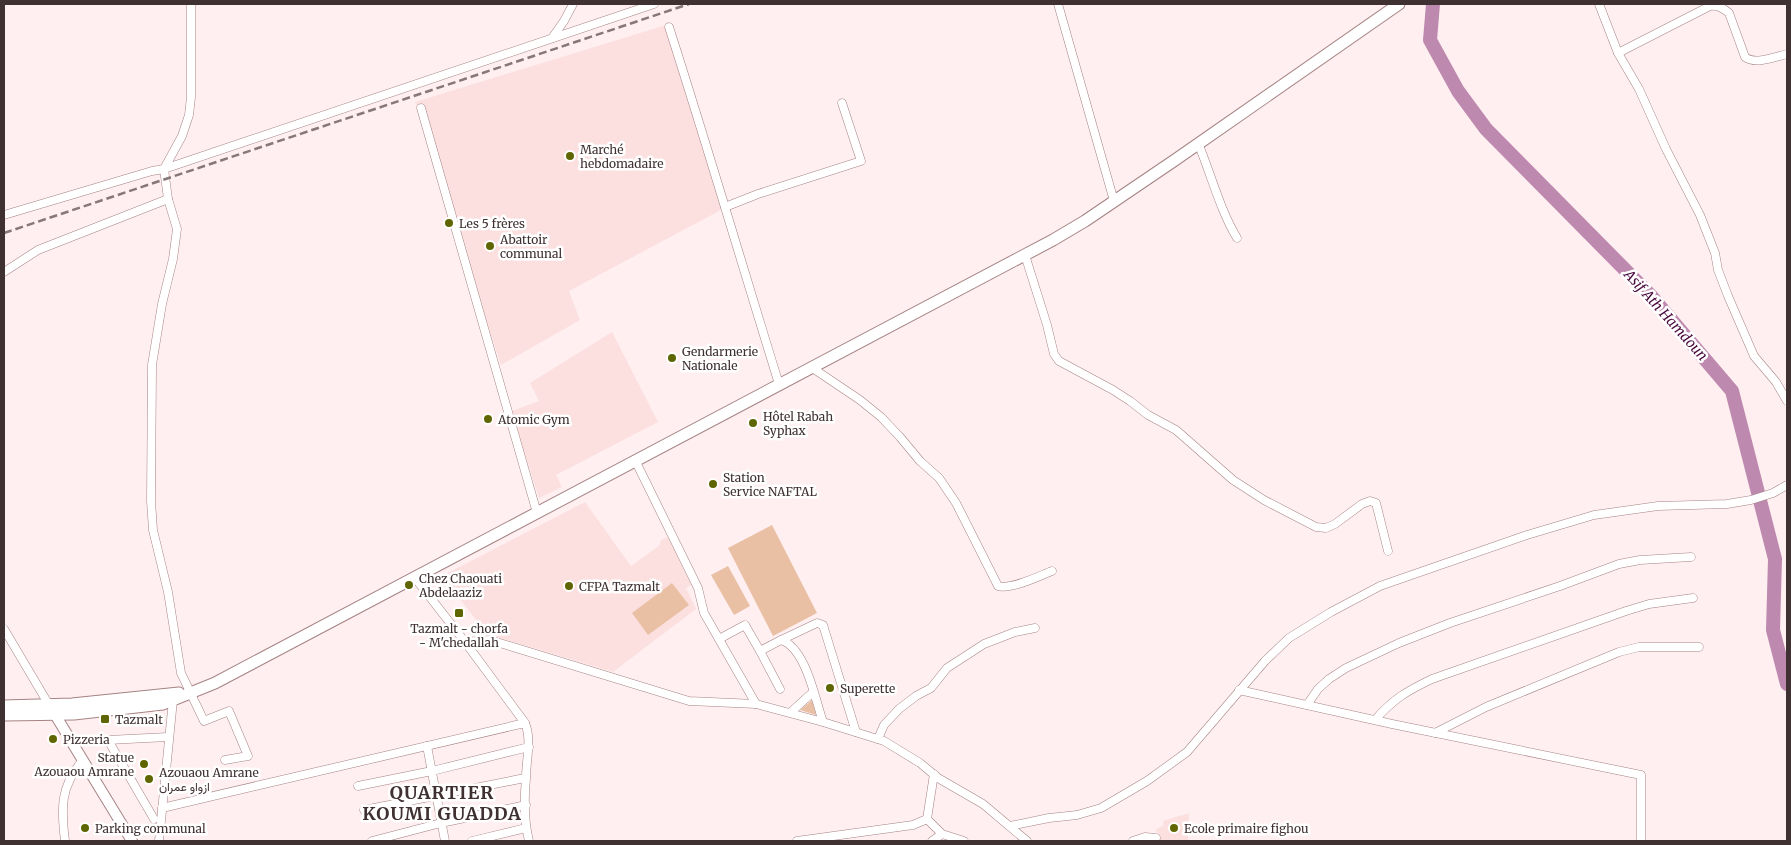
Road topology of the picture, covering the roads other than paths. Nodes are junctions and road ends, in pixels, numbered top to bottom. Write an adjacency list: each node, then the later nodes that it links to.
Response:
1 (191, 4): 14 (street)
2 (573, 4): 8 (street)
3 (654, 4): 8 (street)
4 (1058, 4): 16 (street)
5 (1399, 4): 13 (main road)
6 (1599, 4): 9 (street)
7 (669, 27): 17 (street)
8 (552, 38): 14 (street)
9 (1618, 53): 10 (street); 24 (street)
10 (1787, 54)
11 (842, 103): 17 (street)
12 (421, 108): 27 (street)
13 (1198, 144): 16 (main road); 19 (street)
14 (164, 169): 15 (street); 18 (street)
15 (168, 198): 21 (street); 42 (street)
16 (1114, 201): 20 (main road)
17 (725, 208): 23 (street)
18 (4, 215)
19 (1237, 238)
20 (1025, 255): 22 (main road); 28 (street)
21 (4, 272)
22 (811, 367): 23 (main road); 30 (street)
23 (780, 384): 25 (main road)
24 (1787, 401)
25 (635, 460): 27 (main road); 35 (street)
26 (1787, 485): 41 (street)
27 (537, 513): 31 (main road)
28 (1388, 550)
29 (1691, 557): 46 (street)
30 (1052, 571)
31 (415, 578): 37 (street); 42 (main road)
32 (1693, 598): 51 (street)
33 (4, 628): 48 (street)
34 (1035, 628): 57 (street)
35 (719, 639): 39 (street); 45 (street)
36 (781, 640): 39 (street); 43 (street); 54 (street)
37 (465, 642): 45 (street); 53 (street)
38 (1700, 647): 55 (street)
39 (760, 651): 40 (street)
40 (780, 688)
41 (1239, 690): 46 (street); 73 (street)
42 (190, 692): 44 (main road); 48 (main road); 61 (street)
43 (813, 692): 49 (street); 52 (street)
44 (173, 700): 48 (main road); 56 (street)
45 (756, 704): 49 (street)
46 (1307, 705): 51 (street)
47 (4, 706): 48 (main road)
48 (52, 710): 50 (main road); 60 (main road)
49 (791, 712): 52 (street)
50 (4, 715)
51 (1375, 720): 55 (street)
52 (823, 722): 54 (street)
53 (525, 723): 58 (street); 59 (street)
54 (856, 732): 57 (street)
55 (1435, 733): 89 (street)
56 (168, 737): 68 (street); 70 (street)
57 (878, 739): 63 (street)
58 (427, 746): 62 (street); 68 (street)
59 (528, 747): 62 (street); 64 (street)
60 (82, 760): 77 (street); 78 (main road)
61 (225, 760)
62 (432, 771): 65 (street); 66 (street)
63 (934, 774): 71 (street); 73 (street)
64 (526, 778): 66 (street); 67 (street)
65 (358, 786)
66 (436, 796): 69 (street); 72 (street)
67 (526, 805): 72 (street); 74 (street)
68 (162, 808): 79 (street)
69 (364, 810)
70 (154, 819)
71 (927, 819): 75 (street); 84 (street)
72 (441, 823): 80 (street); 81 (street)
73 (1010, 826): 87 (street)
74 (526, 828): 82 (street); 83 (street)
75 (942, 834): 85 (street); 86 (street)
76 (1156, 838): 88 (street)
77 (65, 841)
78 (132, 841)
79 (159, 841)
80 (372, 841)
81 (445, 841)
82 (472, 841)
83 (530, 841)
84 (797, 841)
85 (932, 841)
86 (964, 841)
87 (1027, 841)
88 (1134, 841)
89 (1641, 841)

